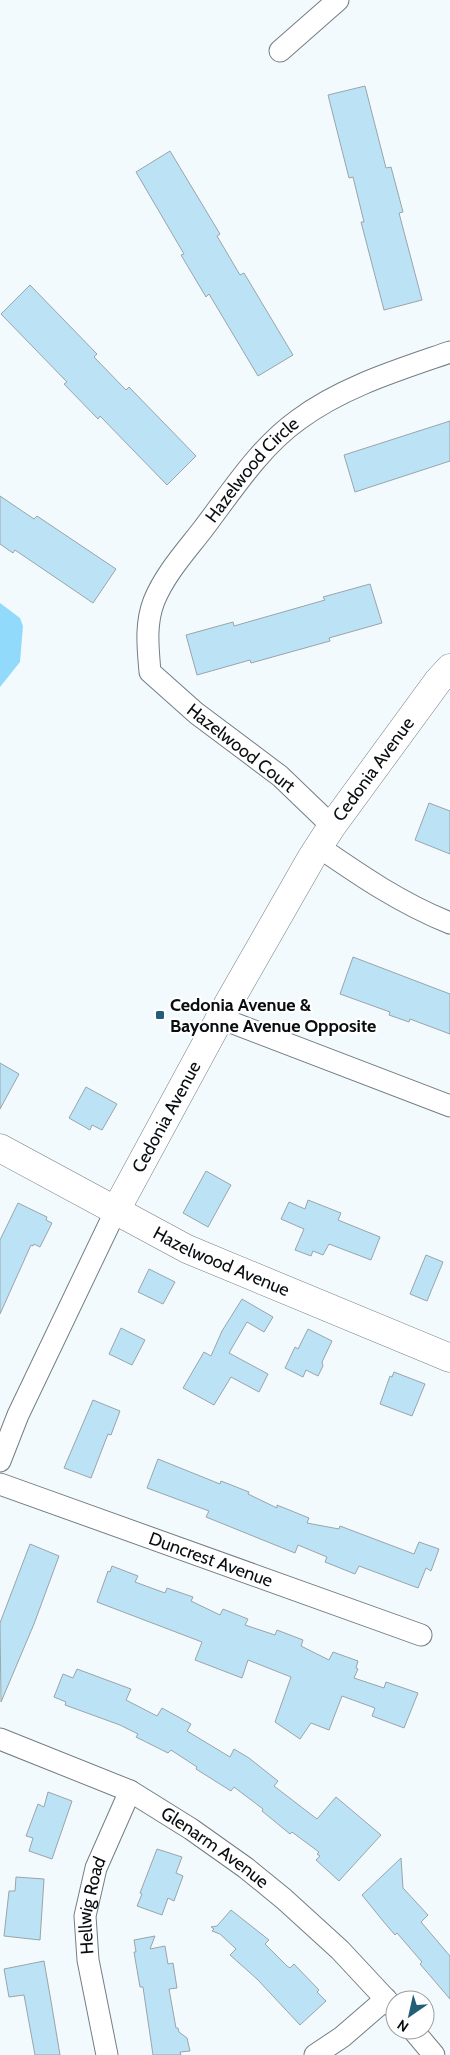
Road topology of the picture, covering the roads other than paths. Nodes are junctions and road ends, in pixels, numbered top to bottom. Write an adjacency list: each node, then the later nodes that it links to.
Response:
1 (338, 0): 2 (street)
2 (280, 51)
3 (450, 352): 5 (street, Hazelwood Circle)
4 (450, 668): 6 (street, Cedonia Avenue)
5 (150, 672): 6 (street, Hazelwood Court)
6 (325, 836): 7 (street, Hazelwood Court); 8 (street, Cedonia Avenue)
7 (450, 923)
8 (220, 1018): 9 (street); 11 (street, Cedonia Avenue)
9 (450, 1106)
10 (0, 1148): 11 (street, Hazelwood Avenue)
11 (116, 1210): 12 (street, Hazelwood Avenue); 13 (street, Cedonia Avenue)
12 (450, 1358)
13 (0, 1461)
14 (0, 1484): 15 (street, Duncrest Avenue)
15 (421, 1635)
16 (0, 1739): 17 (street, Glenarm Avenue)
17 (130, 1791): 18 (street, Glenarm Avenue); 21 (street, Hellwig Road)
18 (385, 1998)
19 (385, 2008): 22 (street)
20 (421, 2040): 23 (street)
21 (107, 2055)
22 (315, 2055)
23 (434, 2055)

